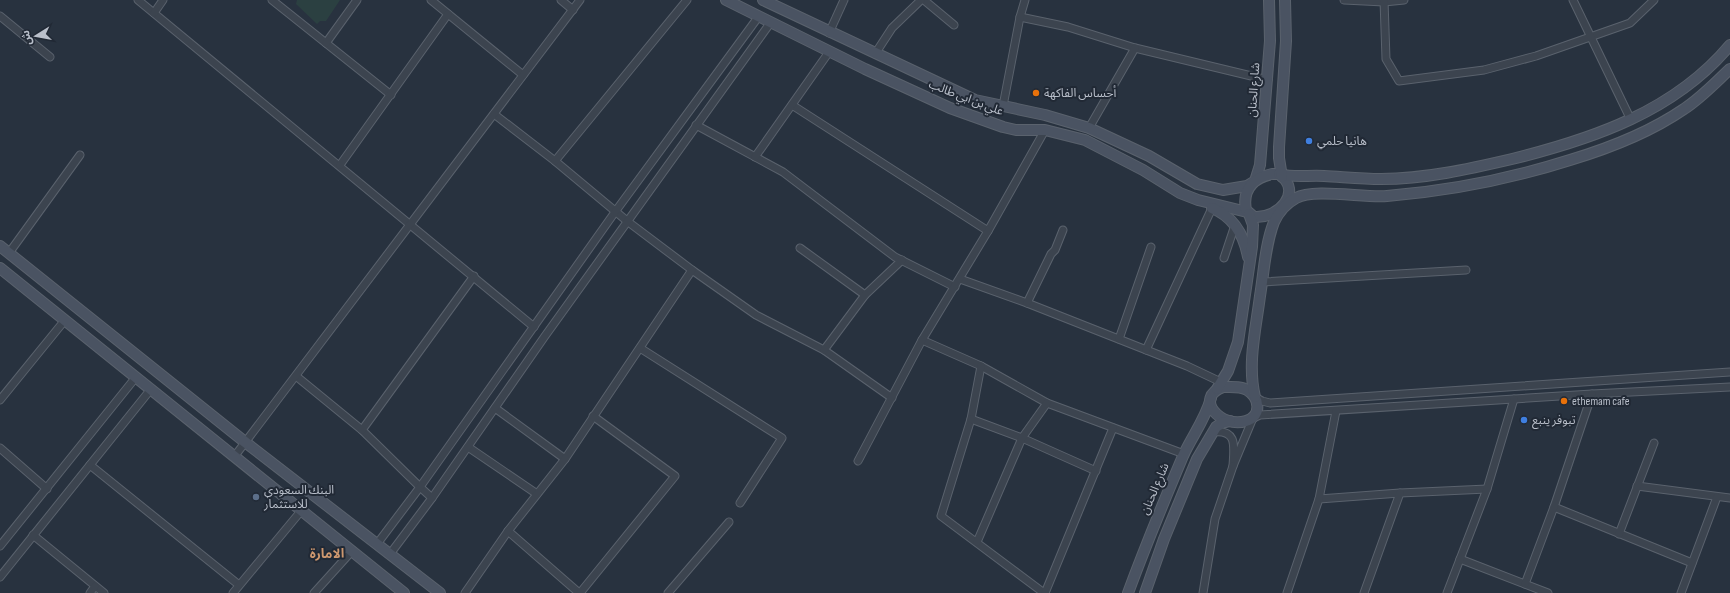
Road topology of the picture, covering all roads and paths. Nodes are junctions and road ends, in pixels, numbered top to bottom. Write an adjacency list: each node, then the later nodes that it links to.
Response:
1 (138, 0): 23 (street)
2 (163, 0): 23 (street)
3 (272, 0): 32 (street)
4 (357, 0): 32 (street)
5 (431, 0): 24 (street)
6 (561, 0): 22 (street)
7 (580, 0): 22 (street)
8 (687, 0): 51 (street)
9 (726, 0): 26 (main road, علي بن ابي طالب)
10 (763, 0): 30 (main road, علي بن ابي طالب)
11 (844, 0): 30 (street)
12 (921, 0): 36 (street)
13 (924, 0): 29 (street)
14 (1025, 0): 27 (street)
15 (1269, 0): 40 (main road, شارع الحنان)
16 (1285, 0): 53 (main road)
17 (1344, 0): 21 (street)
18 (1404, 0): 21 (street)
19 (1573, 0): 31 (street)
20 (1654, 0): 31 (street)
21 (1384, 1): 31 (street)
22 (573, 10): 39 (street)
23 (154, 13): 52 (street)
24 (448, 14): 39 (street); 41 (street)
25 (0, 16): 37 (street)
26 (759, 16): 28 (main road, علي بن ابي طالب); 58 (street)
27 (1020, 17): 34 (street); 43 (street)
28 (771, 22): 35 (main road, علي بن ابي طالب); 46 (street)
29 (954, 25)
30 (829, 32): 36 (main road, علي بن ابي طالب)
31 (1592, 37): 45 (street)
32 (326, 43): 41 (street)
33 (1730, 45): 45 (main road)
34 (1135, 48): 40 (street); 47 (street)
35 (829, 52): 42 (street); 48 (main road, علي بن ابي طالب)
36 (875, 54): 43 (main road, علي بن ابي طالب)
37 (50, 57)
38 (1730, 69): 57 (main road)
39 (523, 75): 44 (street)
40 (1268, 80): 54 (main road, شارع الحنان)
41 (391, 95): 52 (street)
42 (792, 105): 50 (street); 64 (street)
43 (1003, 106): 47 (main road, علي بن ابي طالب)
44 (494, 114): 51 (street); 61 (street)
45 (1631, 120): 53 (main road)
46 (696, 125): 50 (street); 60 (street)
47 (1089, 128): 54 (main road, علي بن ابي طالب)
48 (1045, 130): 55 (main road, علي بن ابي طالب); 64 (street)
49 (80, 155): 68 (street)
50 (755, 157): 70 (street)
51 (555, 161): 58 (street)
52 (340, 165): 61 (street)
53 (1281, 175): 54 (main road); 57 (main road)
54 (1255, 181): 59 (main road)
55 (1198, 200): 56 (main road); 59 (main road, علي بن ابي طالب)
56 (1212, 208): 62 (main road); 87 (street)
57 (1281, 208): 59 (main road); 77 (main road)
58 (615, 212): 60 (street); 82 (street)
59 (1248, 213): 73 (main road)
60 (627, 221): 72 (street); 102 (street)
61 (411, 224): 75 (street); 90 (street)
62 (1235, 225): 69 (street); 73 (main road)
63 (1063, 230): 80 (street)
64 (988, 231): 76 (street)
65 (0, 246): 68 (main road)
66 (1151, 247): 83 (street)
67 (800, 248): 79 (street)
68 (9, 253): 112 (main road)
69 (1224, 258)
70 (902, 260): 78 (street); 79 (street)
71 (0, 268): 81 (main road)
72 (692, 270): 85 (street); 86 (street)
73 (1249, 270): 92 (main road)
74 (1466, 270): 77 (street)
75 (474, 276): 82 (street); 109 (street)
76 (960, 279): 78 (street); 80 (street)
77 (1262, 282): 97 (main road)
78 (955, 286): 84 (street)
79 (865, 295): 86 (street)
80 (1027, 303): 83 (street)
81 (65, 320): 91 (main road); 96 (street)
82 (534, 327): 124 (street)
83 (1119, 339): 87 (street)
84 (922, 340): 88 (street); 98 (street)
85 (640, 348): 104 (street); 133 (street)
86 (824, 350): 98 (street)
87 (1146, 350): 92 (street)
88 (981, 366): 101 (street); 106 (street)
89 (1730, 372): 97 (street)
90 (296, 376): 109 (street); 112 (street)
91 (136, 378): 94 (main road); 125 (street)
92 (1221, 385): 97 (main road); 99 (main road)
93 (1730, 387): 95 (street)
94 (151, 389): 117 (main road); 120 (street)
95 (1592, 394): 100 (street); 134 (street)
96 (1, 397)
97 (1255, 397): 105 (main road)
98 (892, 398): 119 (street)
99 (1211, 398): 107 (main road); 116 (main road, شارع الحنان)
100 (1514, 399): 103 (street); 126 (street)
101 (1047, 403): 108 (street); 111 (street)
102 (495, 408): 114 (street); 118 (street)
103 (1336, 411): 105 (street); 132 (street)
104 (594, 416): 118 (street); 158 (street)
105 (1253, 418): 107 (main road); 121 (street)
106 (972, 419): 111 (street); 140 (street)
107 (1230, 421): 110 (main road)
108 (1113, 428): 116 (street); 122 (street)
109 (362, 430): 124 (street)
110 (1213, 432): 121 (street); 162 (main road)
111 (1022, 438): 122 (street); 140 (street)
112 (245, 442): 117 (street); 141 (main road)
113 (1654, 443): 123 (street)
114 (468, 447): 128 (street); 130 (street)
115 (0, 448): 125 (street)
116 (1184, 454): 161 (main road, شارع الحنان)
117 (234, 456): 135 (main road)
118 (565, 459): 128 (street)
119 (858, 461)
120 (90, 464): 139 (street); 149 (street)
121 (1233, 466): 163 (street)
122 (1096, 471): 160 (street)
123 (1637, 486): 129 (street); 138 (street)
124 (420, 488): 130 (street); 141 (street)
125 (47, 489): 142 (street)
126 (1487, 489): 127 (street); 145 (street)
127 (1400, 493): 132 (street); 165 (street)
128 (537, 494): 137 (street)
129 (1717, 496): 131 (street); 146 (street)
130 (432, 498): 144 (street)
131 (1730, 498)
132 (1319, 499): 164 (street)
133 (740, 503)
134 (1554, 507): 138 (street); 148 (street)
135 (301, 511): 143 (main road); 149 (street)
136 (729, 522): 159 (street)
137 (508, 531): 157 (street); 158 (street)
138 (1619, 534): 146 (street)
139 (33, 536): 147 (street); 150 (street)
140 (977, 542): 160 (street)
141 (377, 544): 144 (main road)
142 (0, 546)
143 (352, 551): 154 (street); 155 (main road)
144 (390, 554): 156 (main road)
145 (1460, 559): 148 (street); 166 (street)
146 (1692, 563): 168 (street)
147 (0, 577)
148 (1525, 584): 167 (street)
149 (239, 585): 153 (street)
150 (95, 586): 151 (street); 152 (street)
151 (90, 593)
152 (104, 593)
153 (233, 593)
154 (314, 593)
155 (404, 593)
156 (440, 593)
157 (465, 593)
158 (579, 593)
159 (668, 593)
160 (1045, 593)
161 (1128, 593)
162 (1145, 593)
163 (1203, 593)
164 (1287, 593)
165 (1364, 593)
166 (1447, 593)
167 (1548, 593)
168 (1681, 593)

